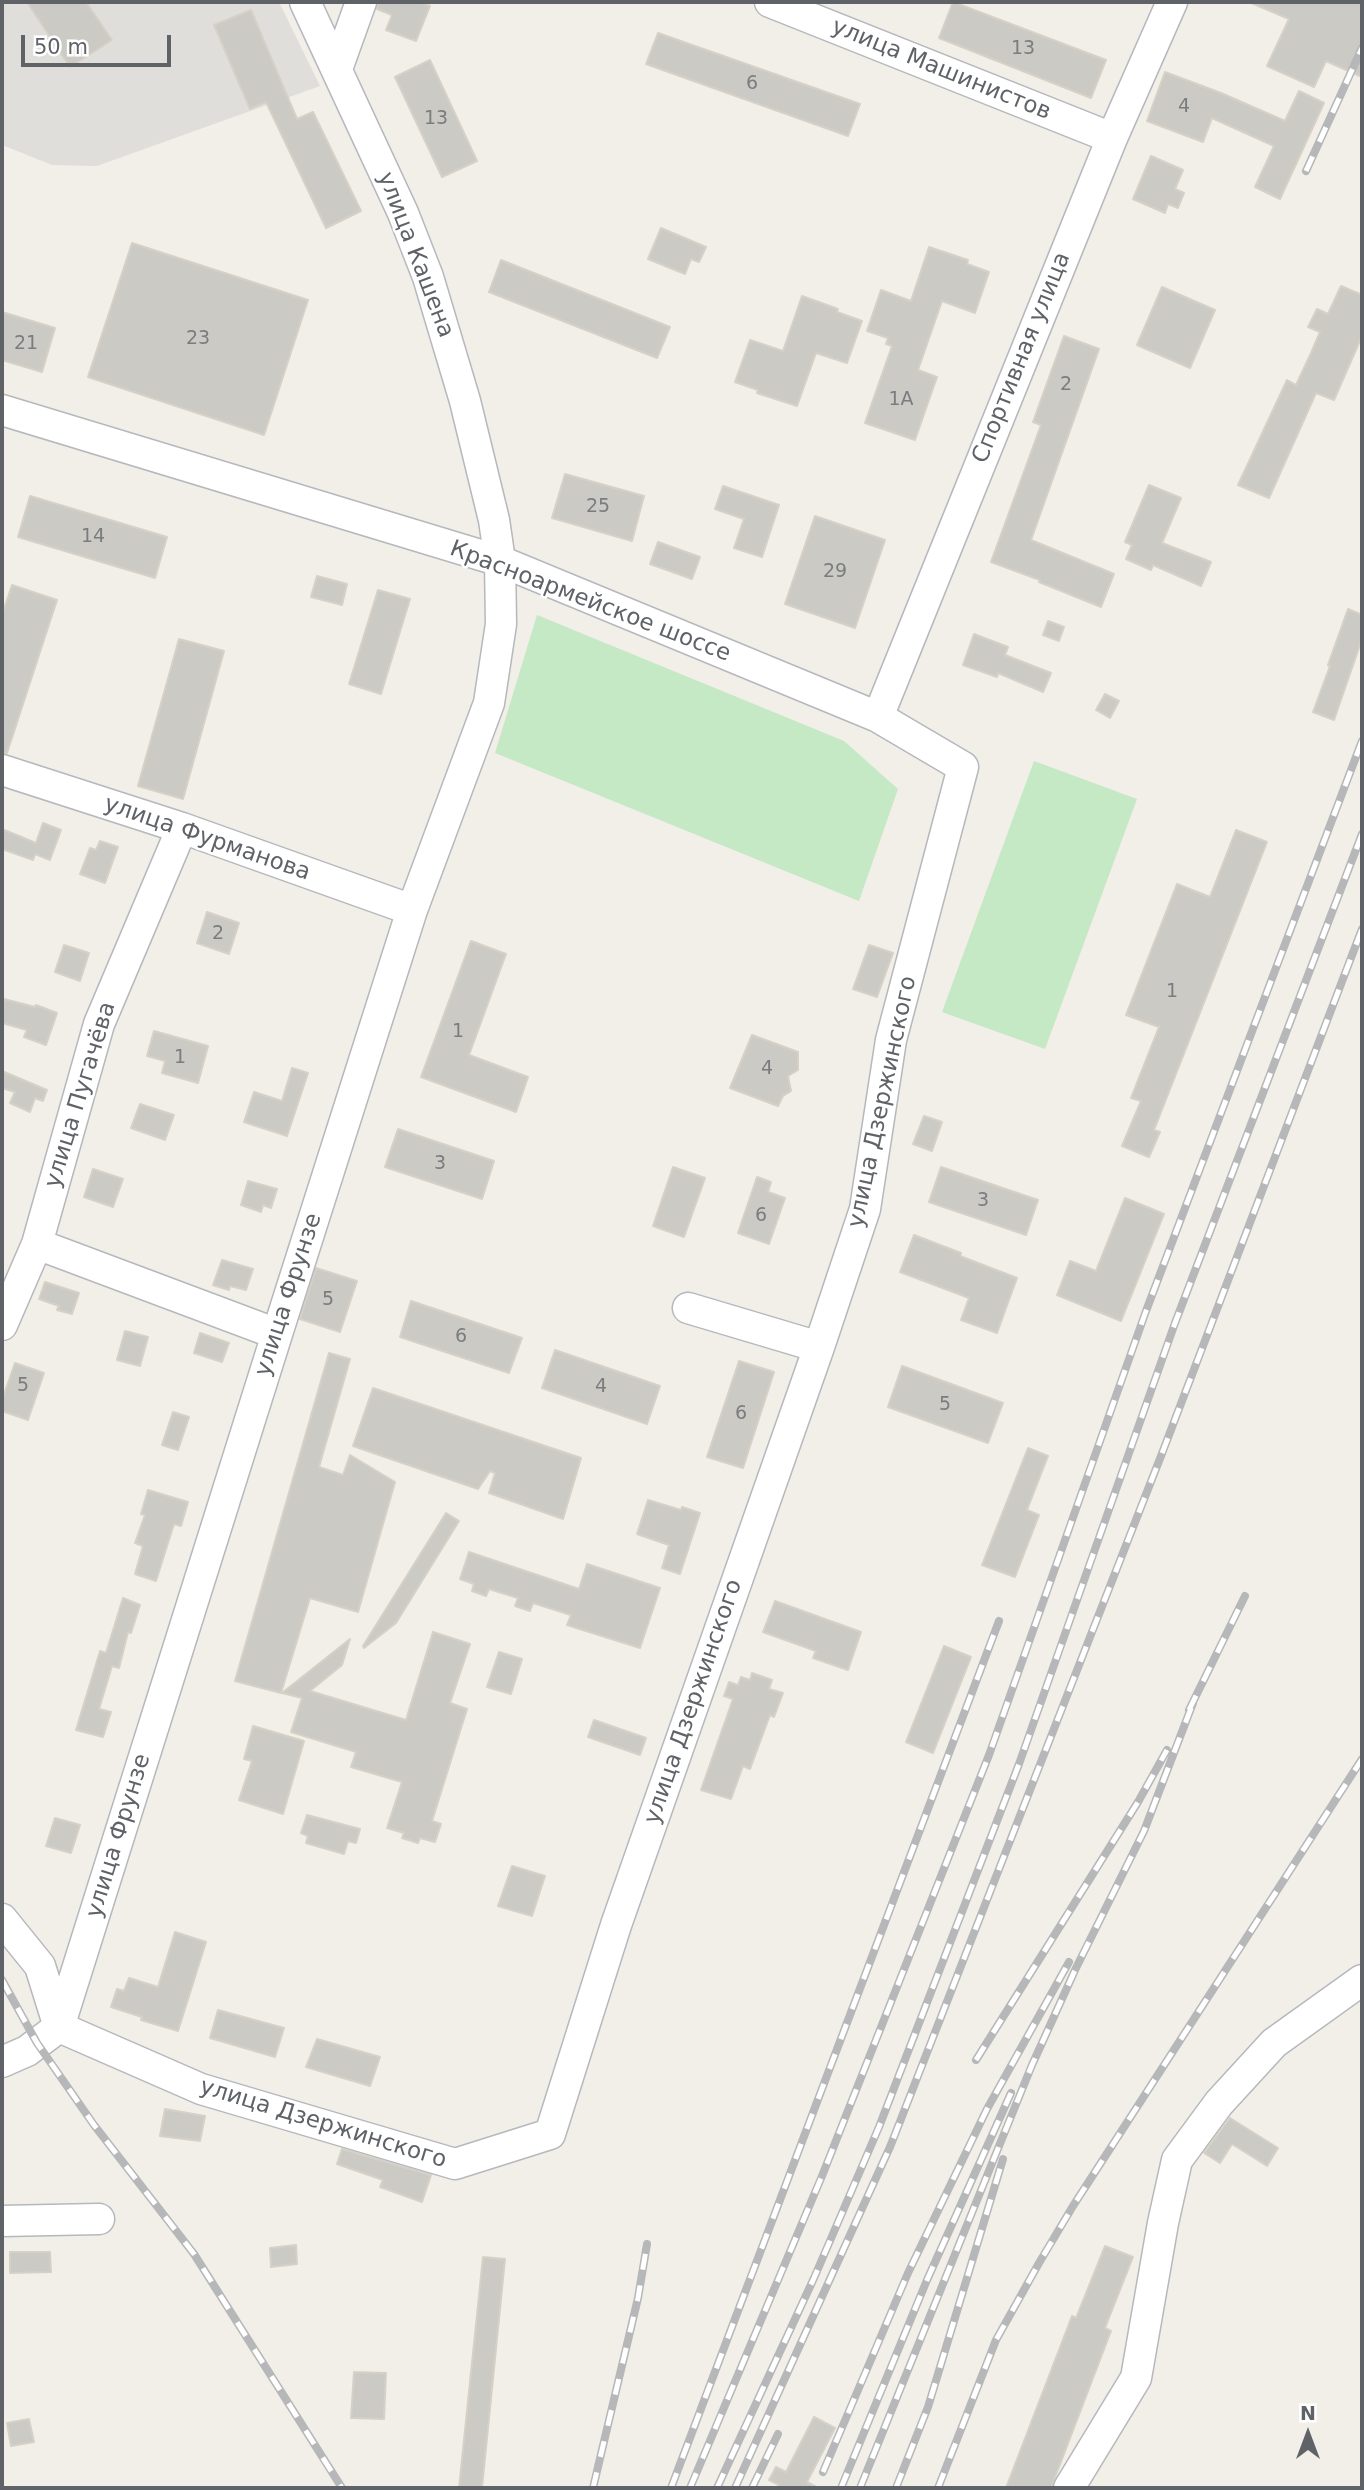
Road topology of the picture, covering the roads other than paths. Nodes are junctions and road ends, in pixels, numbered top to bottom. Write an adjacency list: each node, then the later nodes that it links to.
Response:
1 (305, 2): 5 (street, улица Кашена)
2 (361, 2): 5 (street)
3 (771, 2): 6 (street, улица Машинистов)
4 (1172, 2): 6 (street, Спортивная улица)
5 (337, 69): 8 (street, улица Кашена)
6 (1112, 138): 9 (street, Спортивная улица)
7 (2, 410): 8 (street, Красноармейское шоссе)
8 (500, 561): 9 (street, Красноармейское шоссе); 13 (street, улица Фрунзе)
9 (878, 717): 10 (street, Красноармейское шоссе)
10 (963, 767): 18 (street, улица Дзержинского)
11 (2, 770): 12 (street, улица Фурманова)
12 (181, 828): 13 (street, улица Фурманова); 14 (street, улица Пугачёва)
13 (412, 910): 17 (street, улица Фрунзе)
14 (37, 1244): 16 (street, улица Пугачёва); 17 (street)
15 (688, 1308): 18 (street)
16 (2, 1325)
17 (276, 1334): 21 (street, улица Фрунзе)
18 (820, 1347): 21 (street, улица Дзержинского)
19 (2, 1919): 21 (street)
20 (1362, 1980): 25 (street)
21 (59, 2027): 22 (street)
22 (2, 2062)
23 (99, 2219): 24 (street)
24 (2, 2221)
25 (1069, 2488)

